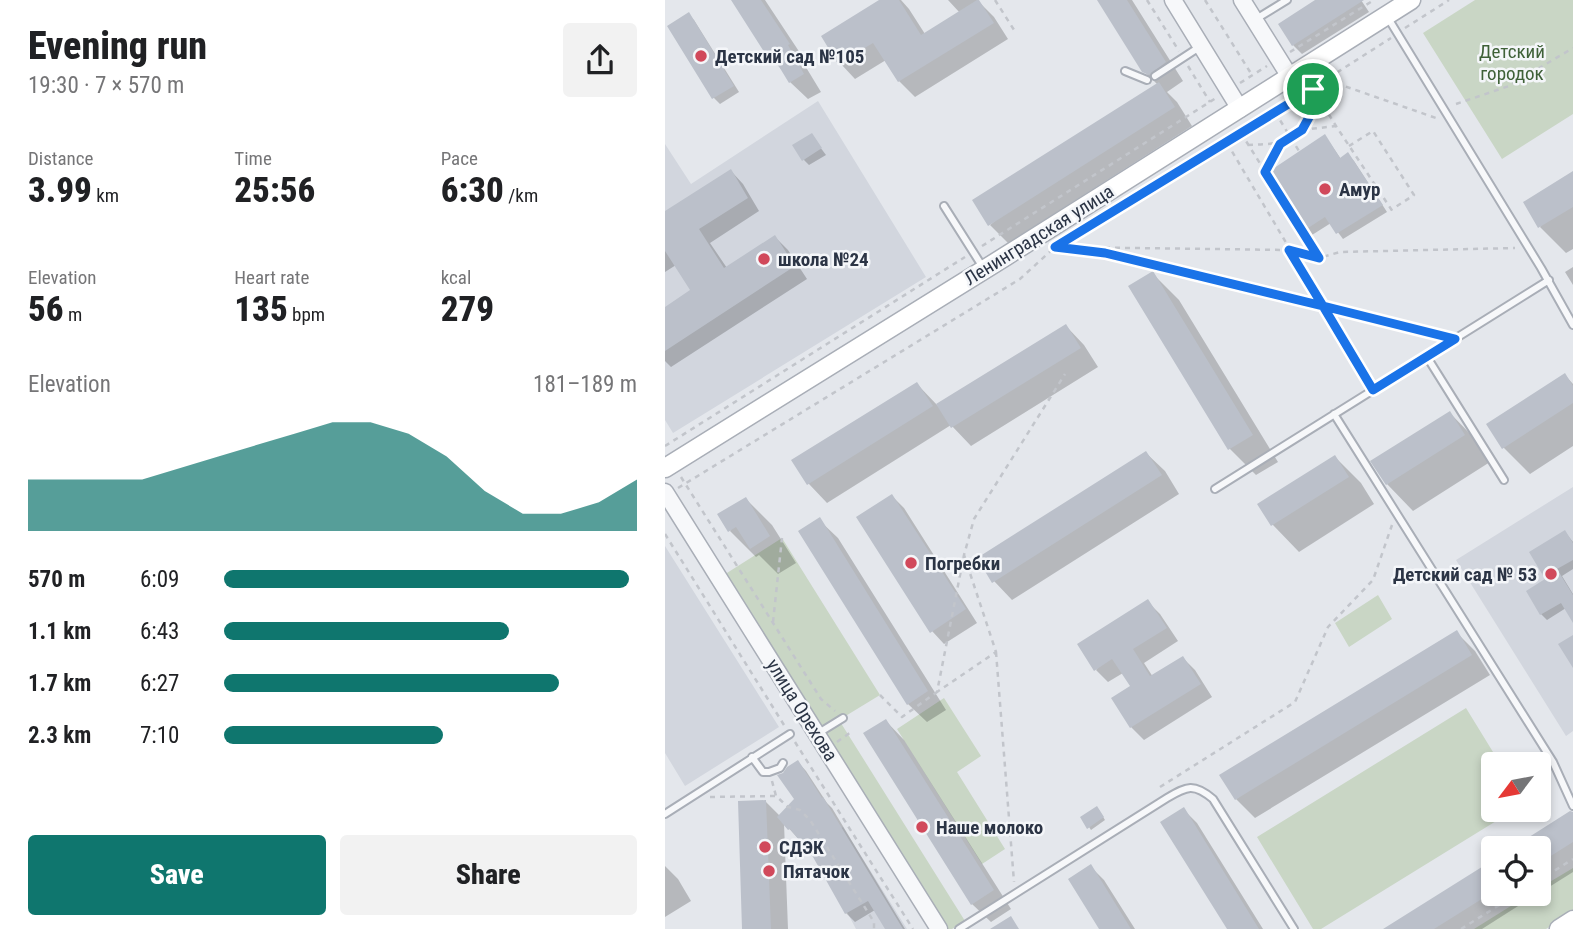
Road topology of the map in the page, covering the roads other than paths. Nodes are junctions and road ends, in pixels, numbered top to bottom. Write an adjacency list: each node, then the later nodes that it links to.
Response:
1 (1173, 0): 7 (street)
2 (1242, 0): 6 (street)
3 (1287, 0): 6 (lane)
4 (1411, 0): 5 (main road, Ленинградская улица)
5 (1386, 16): 10 (main road, Ленинградская улица); 15 (lane)
6 (1255, 20): 10 (street)
7 (1201, 46): 9 (lane); 12 (street)
8 (1125, 71): 11 (lane)
9 (1155, 76)
10 (1290, 78): 12 (main road, Ленинградская улица)
11 (1147, 80)
12 (1240, 109): 14 (main road, Ленинградская улица)
13 (944, 206): 14 (lane)
14 (984, 270): 19 (main road, Ленинградская улица)
15 (1549, 280): 16 (lane); 17 (lane)
16 (1573, 325)
17 (1427, 357): 18 (lane); 20 (lane)
18 (1334, 414): 21 (lane); 28 (lane)
19 (669, 466)
20 (1504, 480)
21 (1215, 489)
22 (665, 492): 25 (street, улица Орехова)
23 (842, 718): 25 (lane)
24 (790, 734): 26 (lane)
25 (817, 734): 31 (street, улица Орехова)
26 (752, 757): 27 (lane); 29 (lane)
27 (783, 763)
28 (1573, 806)
29 (665, 814)
30 (1573, 920): 34 (main road)
31 (939, 929)
32 (959, 929): 33 (lane)
33 (1294, 929)
34 (1559, 929)

